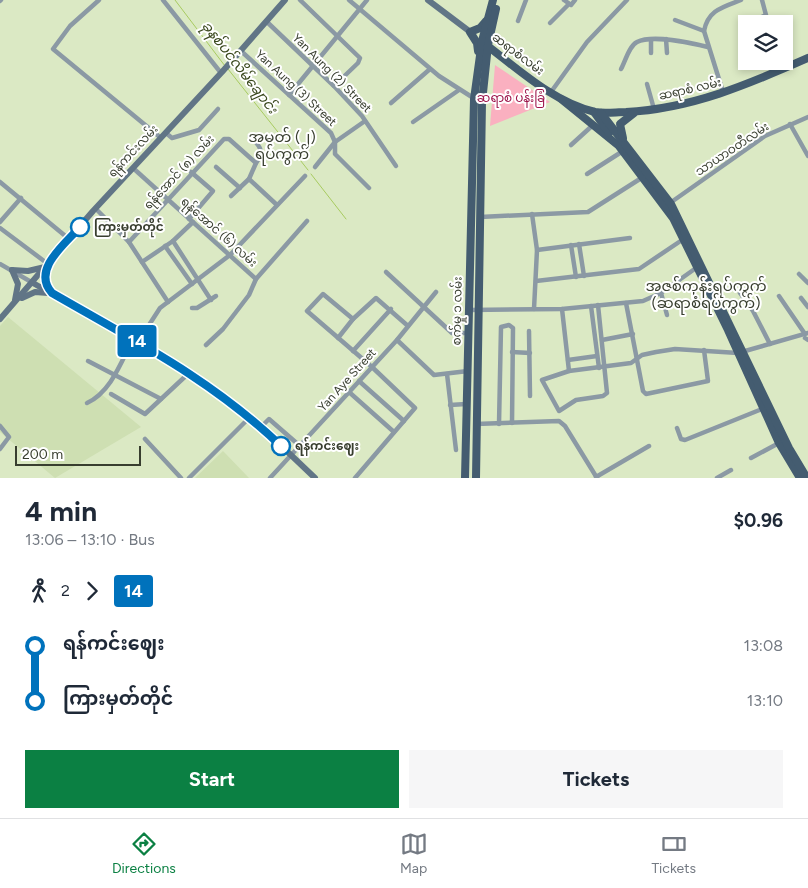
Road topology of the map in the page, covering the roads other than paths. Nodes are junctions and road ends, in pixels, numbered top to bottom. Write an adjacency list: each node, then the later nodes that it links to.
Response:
1 (99, 0): 64 (street)
2 (163, 0): 42 (street)
3 (285, 0): 23 (main road, ရန်ကင်းလမ်း)
4 (300, 0): 28 (street)
5 (349, 0): 19 (street)
6 (367, 0): 19 (street)
7 (428, 0): 26 (main road, ဆရာစံလမ်း)
8 (493, 0): 21 (main road)
9 (498, 0): 21 (main road)
10 (526, 0): 24 (street)
11 (564, 0): 17 (street)
12 (575, 0): 17 (street)
13 (627, 0): 48 (street)
14 (722, 0): 18 (street)
15 (741, 0): 18 (street)
16 (762, 0): 20 (street)
17 (570, 4): 25 (street)
18 (725, 6): 27 (street)
19 (360, 9): 28 (street); 40 (street)
20 (766, 15)
21 (492, 18): 26 (main road); 31 (main road); 37 (main road)
22 (675, 20): 27 (street)
23 (266, 21): 33 (main road, ရန်ကင်းလမ်း); 39 (street, Yan Aung (2) Street)
24 (518, 21)
25 (550, 23)
26 (470, 32): 31 (main road, ဆရာစံလမ်း); 38 (main road)
27 (704, 32): 32 (street)
28 (338, 36): 39 (street); 46 (street)
29 (666, 39): 30 (street); 32 (street); 35 (street)
30 (651, 40): 34 (street); 41 (street)
31 (485, 43): 37 (main road, ဆရာစံလမ်း); 38 (main road)
32 (708, 46): 49 (street)
33 (241, 51): 42 (main road, ရန်ကင်းလမ်း); 50 (street, Yan Aung (3) Street)
34 (651, 53)
35 (666, 53)
36 (808, 58): 44 (main road, ဆရာစံ လမ်း)
37 (504, 60): 38 (main road); 48 (main road, ဆရာစံလမ်း)
38 (482, 64): 52 (main road); 53 (main road)
39 (313, 66): 46 (street, Yan Aung (2) Street); 50 (street)
40 (430, 69): 47 (street); 54 (street)
41 (621, 69)
42 (224, 70): 64 (main road, ရန်ကင်းလမ်း)
43 (773, 70): 44 (street)
44 (774, 73): 49 (main road, ဆရာစံ လမ်း)
45 (647, 84): 56 (street)
46 (334, 86): 60 (street, Yan Aung (2) Street)
47 (459, 90): 52 (street); 61 (street)
48 (551, 92): 51 (main road, ဆရာစံလမ်း)
49 (724, 94): 56 (main road, ဆရာစံ လမ်း)
50 (289, 96): 66 (street, Yan Aung (3) Street)
51 (561, 98): 57 (main road, ဆရာစံလမ်း); 62 (main road)
52 (473, 101): 53 (street); 95 (main road, စက်မှု ၁ လမ်း)
53 (482, 102): 90 (main road, စက်မှု ၁ လမ်း)
54 (391, 103)
55 (218, 109): 64 (street)
56 (654, 109): 58 (main road, ဆရာစံ လမ်း)
57 (598, 112): 58 (main road, ဆရာစံ လမ်း); 68 (main road)
58 (637, 112): 68 (main road)
59 (808, 117): 63 (street, သာယာဝတီလမ်း)
60 (365, 121): 66 (street); 71 (street, Yan Aung (2) Street)
61 (413, 122)
62 (594, 124): 67 (street); 68 (main road)
63 (790, 124): 69 (street); 87 (street, သာယာဝတီလမ်း)
64 (163, 136): 74 (main road, ရန်ကင်းလမ်း)
65 (250, 136): 70 (street)
66 (335, 142): 73 (street); 82 (street, Yan Aung (3) Street)
67 (571, 145)
68 (623, 147): 75 (main road); 77 (street)
69 (808, 156)
70 (256, 163): 76 (street, ရန်အောင် (၈) လမ်း); 79 (street)
71 (396, 166)
72 (216, 167): 81 (street)
73 (315, 167)
74 (133, 168): 85 (street, ရန်အောင် (၆) လမ်း); 88 (main road, ရန်ကင်းလမ်း)
75 (641, 171): 87 (main road); 89 (street)
76 (191, 172): 85 (street, ရန်အောင် (၈) လမ်း); 91 (street)
77 (587, 174)
78 (305, 176): 86 (street)
79 (249, 179): 81 (street); 86 (street)
80 (0, 182): 84 (street)
81 (240, 188): 83 (street)
82 (369, 188)
83 (231, 196)
84 (21, 198): 93 (street); 99 (street)
85 (167, 199): 91 (street, ရန်အောင် (၆) လမ်း); 101 (street, ရန်အောင် (၈) လမ်း)
86 (276, 205): 106 (street)
87 (668, 205): 97 (main road)
88 (96, 209): 99 (main road, ရန်ကင်းလမ်း); 101 (street)
89 (532, 214): 90 (street); 105 (street)
90 (480, 217): 96 (main road, စက်မှု ၁ လမ်း)
91 (191, 220): 100 (street); 106 (street, ရန်အောင် (၆) လမ်း)
92 (307, 221): 118 (street, ရန်အောင် (၆) လမ်း)
93 (0, 222)
94 (0, 228): 109 (street)
95 (471, 230): 96 (main road); 112 (main road, စက်မှု ၁ လမ်း)
96 (480, 230): 113 (main road, စက်မှု ၁ လမ်း)
97 (686, 237): 110 (main road); 116 (street); 162 (main road)
98 (630, 238): 102 (street)
99 (69, 239): 109 (main road, ရန်ကင်းလမ်း)
100 (173, 241): 103 (street); 119 (street)
101 (128, 242): 107 (street)
102 (579, 244): 104 (street); 116 (street)
103 (165, 246): 107 (street); 123 (street)
104 (571, 246): 105 (street); 117 (street)
105 (537, 250): 120 (street)
106 (230, 255): 118 (street, ရန်အောင် (၆) လမ်း); 119 (street)
107 (142, 262): 132 (street)
108 (0, 264): 111 (street)
109 (48, 265): 111 (main road); 121 (main road, ရန်ကင်းလမ်း); 126 (main road)
110 (696, 268): 127 (street); 162 (main road)
111 (12, 270): 121 (street); 134 (main road)
112 (469, 270): 113 (main road); 144 (main road, စက်မှု ၁ လမ်း)
113 (479, 270): 141 (main road, စက်မှု ၁ လမ်း)
114 (386, 272): 137 (street)
115 (799, 274): 122 (street)
116 (584, 276): 117 (street)
117 (576, 277): 120 (street)
118 (256, 279): 158 (street)
119 (198, 280): 123 (street); 131 (street)
120 (536, 281): 142 (street)
121 (32, 283): 126 (main road); 134 (main road, ရန်ကင်းလမ်း)
122 (808, 283)
123 (192, 284): 132 (street)
124 (436, 292): 137 (street, Yan Aye Street)
125 (740, 292): 157 (street)
126 (52, 293): 134 (main road); 156 (main road)
127 (661, 293): 133 (street); 145 (street)
128 (216, 296): 131 (street)
129 (779, 296): 152 (street)
130 (801, 298): 138 (street)
131 (211, 300): 139 (street)
132 (168, 302): 156 (street)
133 (626, 303): 135 (street); 151 (street)
134 (14, 304): 146 (main road, ရန်ကင်းလမ်း)
135 (598, 305): 136 (street); 155 (street)
136 (591, 306): 143 (street); 164 (street)
137 (424, 307): 148 (street, Yan Aye Street); 150 (street)
138 (808, 307)
139 (192, 308)
140 (391, 309): 147 (street); 148 (street); 160 (street)
141 (479, 309): 142 (street); 144 (street); 168 (main road, စက်မှု ၁ လမ်း)
142 (534, 309): 143 (street)
143 (562, 309): 165 (street)
144 (469, 310): 150 (main road, စက်မှု ၁ လမ်း)
145 (667, 315)
146 (0, 319)
147 (353, 319): 153 (street); 153 (street)
148 (408, 326): 154 (street, Yan Aye Street)
149 (529, 331): 163 (street)
150 (468, 333): 171 (main road, စက်မှု ၁ လမ်း)
151 (633, 334): 155 (street); 166 (street)
152 (807, 336): 157 (street)
153 (338, 338): 160 (street)
154 (397, 340): 169 (street, Yan Aye Street); 176 (street)
155 (602, 340): 170 (street)
156 (135, 341): 174 (main road); 175 (street)
157 (770, 344): 162 (street)
158 (206, 345)
159 (704, 350): 162 (street); 166 (street); 166 (street)
160 (353, 351): 169 (street)
161 (512, 352): 163 (street); 190 (street); 191 (street)
162 (741, 352): 185 (main road)
163 (530, 353): 180 (street)
164 (597, 356): 165 (street); 172 (street)
165 (568, 360): 173 (street)
166 (638, 360): 170 (street)
167 (88, 361): 175 (street)
168 (478, 365): 171 (main road); 186 (main road, စက်မှု ၁ လမ်း)
169 (372, 367): 177 (street, Yan Aye Street); 188 (street)
170 (605, 367): 172 (street); 173 (street)
171 (468, 368): 176 (street); 184 (main road, စက်မှု ၁ လမ်း)
172 (599, 368): 173 (street)
173 (569, 371)
174 (190, 372): 181 (street); 187 (main road)
175 (114, 374): 181 (street); 182 (street)
176 (447, 374): 183 (street)
177 (359, 381): 178 (street, Yan Aye Street); 188 (street)
178 (349, 392): 195 (street); 198 (street, Yan Aye Street)
179 (111, 394): 181 (street)
180 (530, 396)
181 (161, 398)
182 (87, 403)
183 (450, 405): 184 (street); 201 (street)
184 (466, 408): 186 (main road); 204 (main road, စက်မှု ၁ လမ်း)
185 (766, 408): 194 (street); 197 (main road); 206 (main road)
186 (476, 412): 189 (main road, စက်မှု ၁ လမ်း)
187 (250, 417): 193 (main road); 211 (street)
188 (404, 421): 195 (street)
189 (476, 424): 190 (street); 205 (main road, စက်မှု ၁ လမ်း)
190 (499, 424): 191 (street)
191 (512, 424): 209 (street)
192 (0, 426): 200 (street)
193 (261, 427): 198 (street); 202 (main road)
194 (678, 428)
195 (394, 432): 214 (street)
196 (145, 439): 210 (street)
197 (779, 443): 203 (street); 218 (main road)
198 (300, 446): 202 (street, Yan Aye Street)
199 (649, 446): 209 (street)
200 (0, 449)
201 (456, 450)
202 (292, 456): 212 (street, Yan Aye Street); 213 (main road)
203 (751, 458)
204 (466, 459): 205 (main road); 215 (main road, စက်မှု ၁ လမ်း)
205 (476, 460): 216 (main road, စက်မှု ၁ လမ်း)
206 (801, 467): 208 (main road); 219 (main road)
207 (731, 470): 217 (street)
208 (808, 473)
209 (596, 477)
210 (181, 478)
211 (189, 478)
212 (270, 478)
213 (315, 478)
214 (355, 478)
215 (465, 478)
216 (476, 478)
217 (717, 478)
218 (800, 478)
219 (807, 478)

